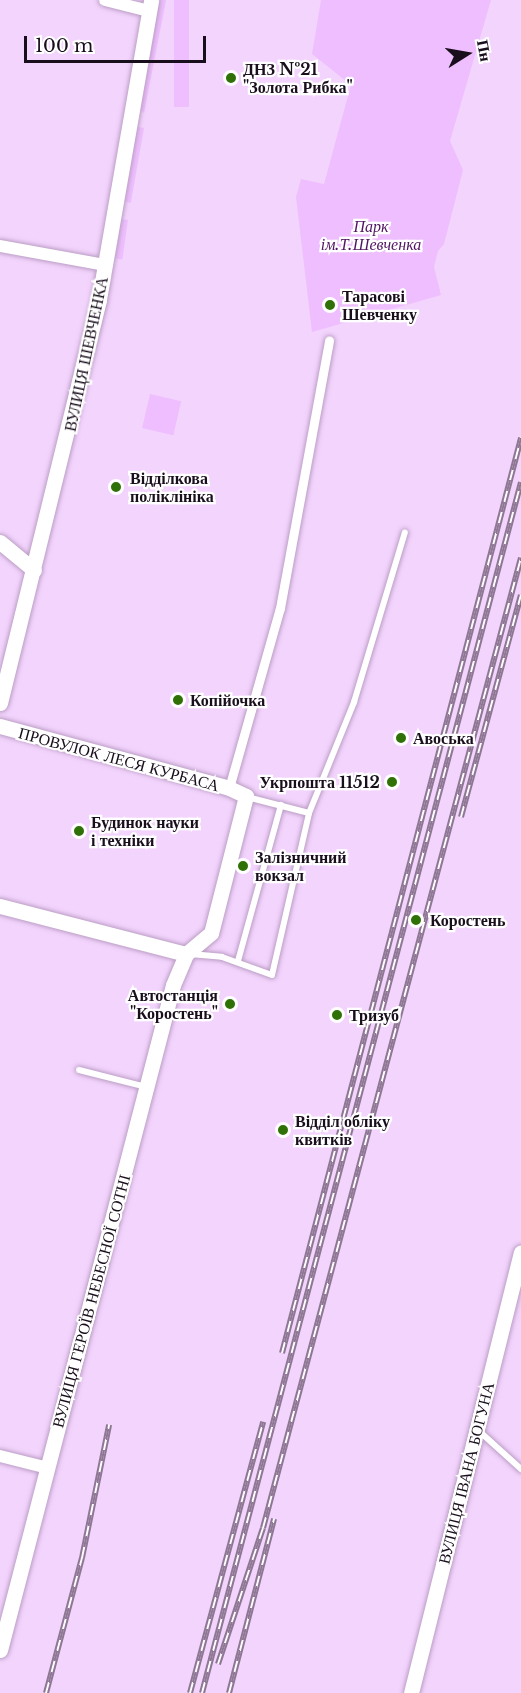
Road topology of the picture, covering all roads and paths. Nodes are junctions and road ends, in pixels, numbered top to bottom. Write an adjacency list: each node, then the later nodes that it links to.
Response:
1 (105, 0): 2 (street)
2 (150, 6): 4 (street, ВУЛИЦЯ ШЕВЧЕНКА)
3 (0, 246): 4 (street)
4 (105, 265): 8 (street, ВУЛИЦЯ ШЕВЧЕНКА)
5 (329, 340): 11 (street)
6 (405, 532): 13 (lane)
7 (0, 542): 8 (street)
8 (34, 570): 9 (street, ВУЛИЦЯ ШЕВЧЕНКА)
9 (0, 703)
10 (0, 726): 11 (street, ПРОВУЛОК ЛЕСЯ КУРБАСА)
11 (237, 792): 12 (lane); 15 (street)
12 (281, 805): 13 (lane); 16 (lane)
13 (309, 813): 16 (lane)
14 (0, 906): 15 (street)
15 (186, 954): 16 (lane); 18 (street, ВУЛИЦЯ ГЕРОЇВ НЕБЕСНОЇ СОТНІ)
16 (238, 961)
17 (79, 1071): 18 (lane)
18 (146, 1087): 23 (street, ВУЛИЦЯ ГЕРОЇВ НЕБЕСНОЇ СОТНІ)
19 (521, 1253): 20 (street, ВУЛИЦЯ ІВАНА БОГУНА)
20 (515, 1301): 21 (street, ВУЛИЦЯ ІВАНА БОГУНА)
21 (477, 1429): 24 (lane); 26 (street, ВУЛИЦЯ ІВАНА БОГУНА)
22 (0, 1456): 23 (street)
23 (48, 1468): 25 (street, ВУЛИЦЯ ГЕРОЇВ НЕБЕСНОЇ СОТНІ)
24 (521, 1469)
25 (0, 1650)
26 (411, 1693)

